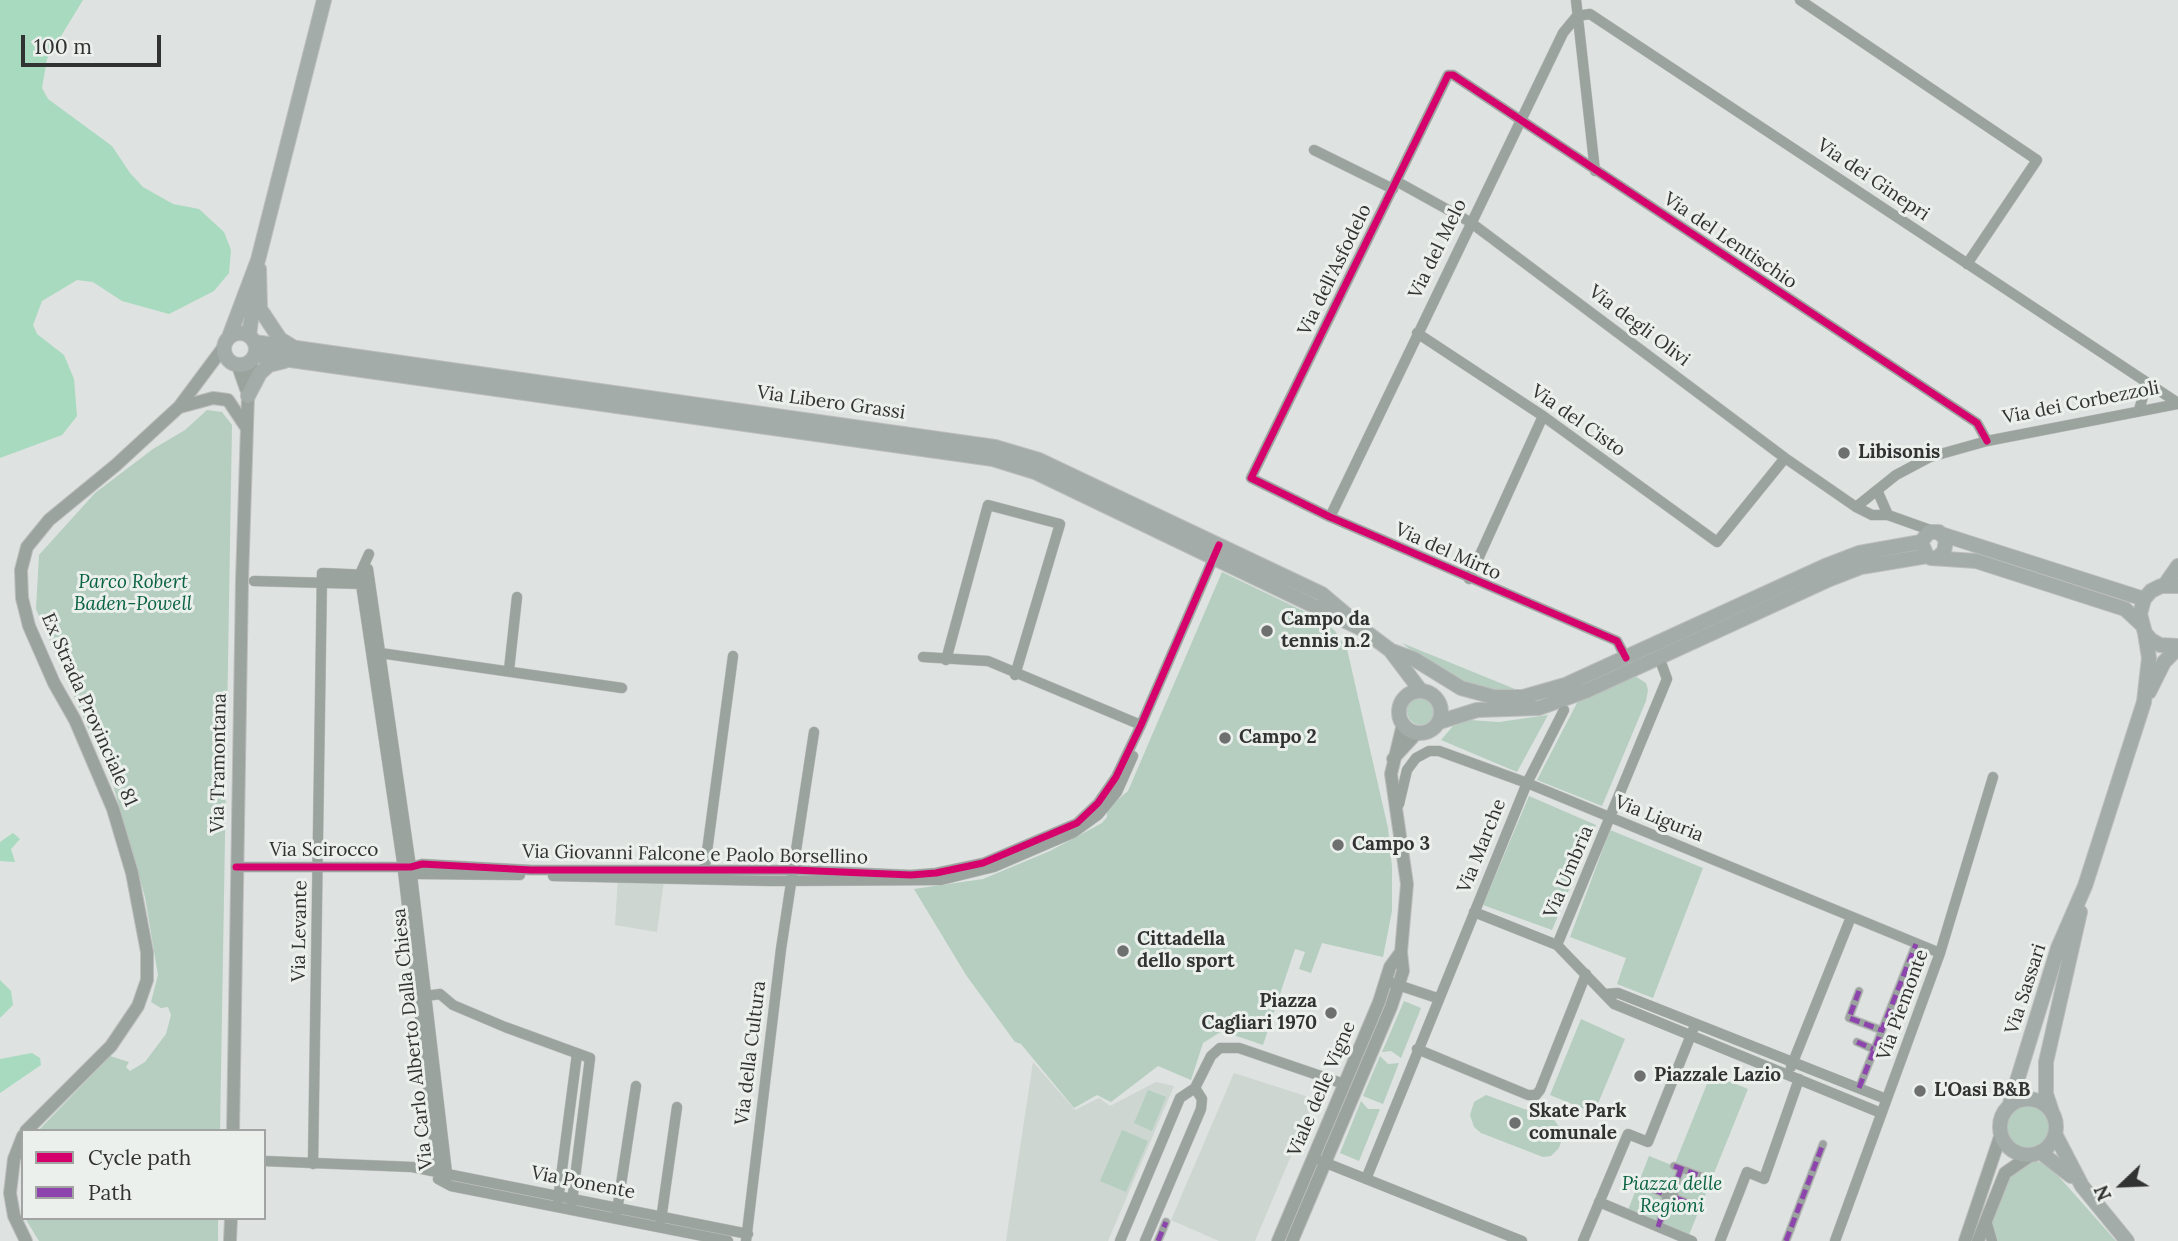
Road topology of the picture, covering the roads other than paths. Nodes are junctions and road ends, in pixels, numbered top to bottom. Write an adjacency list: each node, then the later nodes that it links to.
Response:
1 (324, 0): 11 (main road)
2 (1576, 0): 4 (street)
3 (1800, 0): 12 (street)
4 (1577, 16): 6 (street, Via del Melo); 8 (street); 12 (street, Via dei Ginepri)
5 (1448, 75): 6 (street, Via del Lentischio); 9 (street, Via dell'Asfodelo)
6 (1522, 121): 8 (street, Via del Lentischio); 10 (street, Via del Melo)
7 (1314, 150): 9 (street, Via degli Olivi)
8 (1595, 171): 26 (street, Via del Lentischio)
9 (1394, 185): 10 (street, Via degli Olivi); 28 (street, Via dell'Asfodelo)
10 (1470, 222): 13 (street, Via del Melo); 27 (street, Via degli Olivi)
11 (258, 260): 14 (main road); 15 (main road); 16 (main road)
12 (1967, 264): 19 (street, Via dei Ginepri)
13 (1417, 333): 24 (street, Via del Cisto); 32 (street, Via del Melo)
14 (226, 342): 15 (main road, Via Libero Grassi); 17 (main road); 18 (street, Ex Strada Provinciale 81)
15 (252, 348): 16 (main road, Via Libero Grassi); 17 (main road); 20 (street, Via Tramontana)
16 (290, 354): 20 (main road); 34 (main road, Via Libero Grassi)
17 (235, 365): 18 (street, Ex Strada Provinciale 81); 20 (street, Via Tramontana)
18 (204, 375): 22 (street, Ex Strada Provinciale 81)
19 (2147, 383): 21 (street, Via dei Ginepri); 23 (street)
20 (247, 396): 25 (street, Via Tramontana)
21 (2178, 403): 23 (street, Via dei Corbezzoli)
22 (179, 407): 25 (street); 111 (street, Ex Strada Provinciale 81)
23 (2139, 410): 26 (street, Via dei Corbezzoli)
24 (1543, 416): 27 (street, Via del Cisto); 38 (street)
25 (247, 428): 75 (street, Via Tramontana)
26 (1987, 441): 29 (street, Via dei Corbezzoli)
27 (1785, 458): 30 (street, Via degli Olivi)
28 (1251, 478): 32 (street, Via del Mirto)
29 (1877, 490): 30 (street, Via dei Corbezzoli); 31 (street)
30 (1856, 507): 31 (street)
31 (1888, 515): 33 (street)
32 (1330, 517): 38 (street, Via del Mirto)
33 (1929, 536): 35 (main road); 35 (main road); 41 (main road); 43 (main road)
34 (1219, 552): 46 (main road, Via Libero Grassi); 55 (street, Via Giovanni Falcone e Paolo Borsellino)
35 (1933, 557): 41 (main road); 44 (main road)
36 (2178, 566): 40 (main road)
37 (322, 578): 39 (street); 47 (street, Via Carlo Alberto Dalla Chiesa); 76 (street, Via Levante)
38 (1469, 579): 51 (street, Via del Mirto)
39 (254, 581)
40 (2171, 586): 43 (main road)
41 (1783, 593): 50 (main road); 51 (main road)
42 (517, 597): 53 (street)
43 (2144, 600): 44 (main road, Via Sassari)
44 (2143, 628): 45 (main road); 59 (main road, Via Sassari)
45 (2178, 647): 59 (main road, Via Sassari)
46 (1391, 650): 57 (main road); 58 (main road)
47 (374, 651): 53 (street); 77 (street, Via Carlo Alberto Dalla Chiesa)
48 (733, 656): 78 (street)
49 (923, 657): 52 (street)
50 (1659, 657): 61 (main road); 74 (street, Via Umbria)
51 (1626, 658): 58 (main road)
52 (946, 660): 54 (street); 54 (street)
53 (509, 670): 56 (street)
54 (1015, 675): 66 (street)
55 (1161, 687): 66 (street, Via Giovanni Falcone e Paolo Borsellino); 70 (street, Via Giovanni Falcone e Paolo Borsellino)
56 (622, 688)
57 (1414, 693): 60 (main road); 65 (main road)
58 (1523, 697): 61 (main road)
59 (2144, 702): 80 (main road, Via Sassari)
60 (1439, 703): 62 (main road); 64 (main road)
61 (1502, 708): 62 (main road)
62 (1477, 710): 64 (main road)
63 (1564, 710): 72 (street, Via Marche)
64 (1439, 722): 68 (main road)
65 (1403, 724): 68 (main road); 69 (street, Viale delle Vigne)
66 (1141, 725): 70 (street, Via Giovanni Falcone e Paolo Borsellino)
67 (814, 732): 79 (street, Via della Cultura)
68 (1417, 733): 69 (street)
69 (1393, 759): 73 (street, Viale delle Vigne)
70 (1125, 766): 79 (street, Via Giovanni Falcone e Paolo Borsellino)
71 (1993, 777): 85 (street, Via Piemonte)
72 (1527, 783): 73 (street, Via Liguria); 74 (street, Via Liguria); 81 (street, Via Marche)
73 (1398, 810): 87 (street, Viale delle Vigne)
74 (1611, 818): 82 (street, Via Liguria); 84 (street, Via Umbria)
75 (236, 867): 76 (street, Via Scirocco); 112 (street, Via Tramontana)
76 (319, 867): 77 (street, Via Scirocco); 120 (street, Via Levante)
77 (407, 867): 78 (street, Via Giovanni Falcone e Paolo Borsellino); 90 (street, Via Carlo Alberto Dalla Chiesa); 121 (street, Via Carlo Alberto Dalla Chiesa)
78 (704, 874): 79 (street, Via Giovanni Falcone e Paolo Borsellino)
79 (793, 875): 139 (street, Via della Cultura)
80 (2085, 886): 108 (main road, Via Sassari); 109 (main road, Via Sassari)
81 (1474, 912): 84 (street); 91 (street, Via Marche)
82 (1851, 917): 83 (street, Via Liguria); 99 (street)
83 (1916, 944): 85 (street, Via Liguria); 93 (street)
84 (1557, 945): 86 (street)
85 (1940, 953): 106 (street, Via Piemonte)
86 (1586, 974): 89 (street); 96 (street)
87 (1392, 983): 91 (street); 102 (street, Viale delle Vigne); 119 (street, Viale delle Vigne)
88 (1859, 991): 93 (street)
89 (1606, 994): 92 (street); 94 (street)
90 (426, 996): 98 (street); 121 (street, Via Carlo Alberto Dalla Chiesa)
91 (1437, 998): 96 (street, Via Marche)
92 (1696, 1023): 94 (street); 99 (street)
93 (1881, 1030): 97 (street)
94 (1690, 1035): 100 (street); 129 (street)
95 (1857, 1042): 97 (street)
96 (1417, 1049): 122 (street, Via Marche)
97 (1873, 1049): 105 (street)
98 (577, 1054): 126 (street); 128 (street)
99 (1793, 1063): 100 (street); 105 (street)
100 (1788, 1074): 101 (street)
101 (1799, 1079): 110 (street); 151 (street)
102 (1344, 1084): 104 (street); 119 (street, Viale delle Vigne)
103 (636, 1086): 133 (street)
104 (1195, 1088): 143 (street); 144 (street)
105 (1859, 1088): 106 (street)
106 (1886, 1099): 110 (street, Via Piemonte)
107 (677, 1107): 136 (street)
108 (2009, 1107): 109 (main road); 113 (main road)
109 (2052, 1112): 114 (main road)
110 (1881, 1113): 153 (street, Via Piemonte)
111 (28, 1129)
112 (233, 1129)
113 (2001, 1134): 117 (main road); 154 (street)
114 (2055, 1134): 117 (main road); 125 (main road)
115 (21, 1141): 140 (street)
116 (1823, 1144): 152 (street)
117 (2036, 1154): 125 (main road); 135 (street)
118 (266, 1161): 120 (street, Via Ponente)
119 (1320, 1161): 122 (street); 146 (street, Viale delle Vigne); 147 (street, Viale delle Vigne)
120 (313, 1164): 121 (street, Via Ponente)
121 (442, 1175): 126 (street, Via Ponente); 130 (street, Via Ponente)
122 (1366, 1179): 148 (street)
123 (1712, 1180): 127 (street)
124 (1639, 1182): 127 (street)
125 (2082, 1186): 157 (main road)
126 (559, 1196): 128 (street, Via Ponente); 130 (street)
127 (1670, 1196): 131 (street); 138 (street)
128 (572, 1198): 132 (street); 133 (street, Via Ponente)
129 (1599, 1202): 138 (street); 149 (street)
130 (557, 1207): 132 (street, Via Ponente)
131 (1700, 1208)
132 (571, 1210): 133 (street, Via Ponente)
133 (616, 1213): 136 (street, Via Ponente)
134 (231, 1220): 141 (street)
135 (1986, 1220): 155 (street); 156 (street)
136 (661, 1222): 139 (street, Via Ponente); 142 (street, Via Ponente)
137 (1167, 1222): 145 (street)
138 (1658, 1227): 150 (street)
139 (747, 1238)
140 (26, 1241)
141 (230, 1241)
142 (728, 1241)
143 (1120, 1241)
144 (1145, 1241)
145 (1158, 1241)
146 (1278, 1241)
147 (1292, 1241)
148 (1522, 1241)
149 (1583, 1241)
150 (1692, 1241)
151 (1720, 1241)
152 (1786, 1241)
153 (1835, 1241)
154 (1965, 1241)
155 (1978, 1241)
156 (1992, 1241)
157 (2127, 1241)

